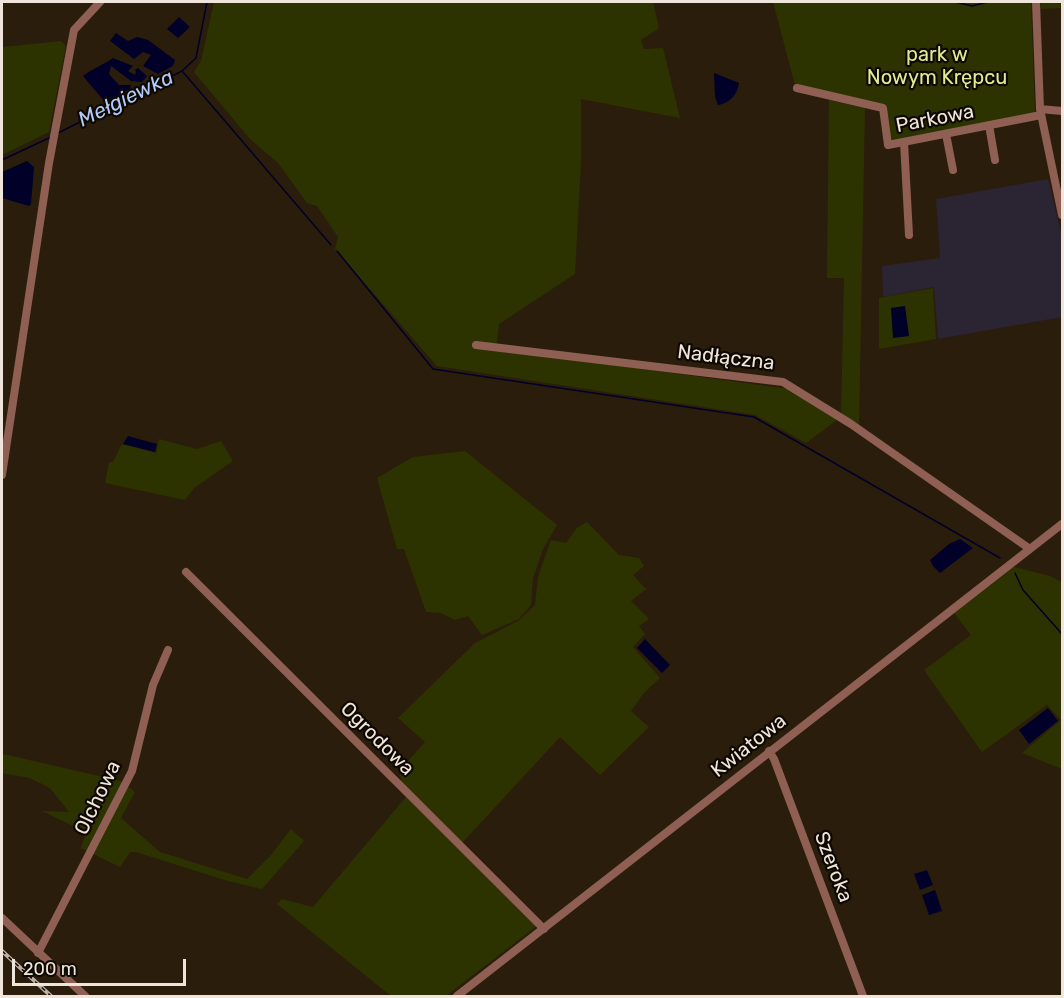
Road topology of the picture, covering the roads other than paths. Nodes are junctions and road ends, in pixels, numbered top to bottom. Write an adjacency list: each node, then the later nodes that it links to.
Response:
1 (100, 2): 14 (street)
2 (1036, 2): 5 (street)
3 (797, 88): 8 (street, Parkowa)
4 (1062, 111): 5 (street, Parkowa)
5 (1040, 112): 6 (street, Parkowa); 11 (street)
6 (989, 125): 7 (street, Parkowa); 9 (street)
7 (946, 134): 8 (street, Parkowa); 10 (street)
8 (904, 142): 12 (street)
9 (995, 160)
10 (953, 170)
11 (1062, 214)
12 (909, 235)
13 (476, 345): 16 (street, Nadłączna)
14 (2, 475)
15 (1062, 524): 16 (street, Kwiatowa)
16 (1030, 549): 19 (street, Kwiatowa)
17 (186, 572): 21 (street, Ogrodowa)
18 (168, 651): 22 (street, Olchowa)
19 (769, 751): 21 (street, Kwiatowa); 25 (street, Szeroka)
20 (2, 918): 22 (street)
21 (544, 929): 24 (street, Kwiatowa)
22 (38, 953): 23 (street)
23 (85, 996)
24 (457, 996)
25 (863, 996)

